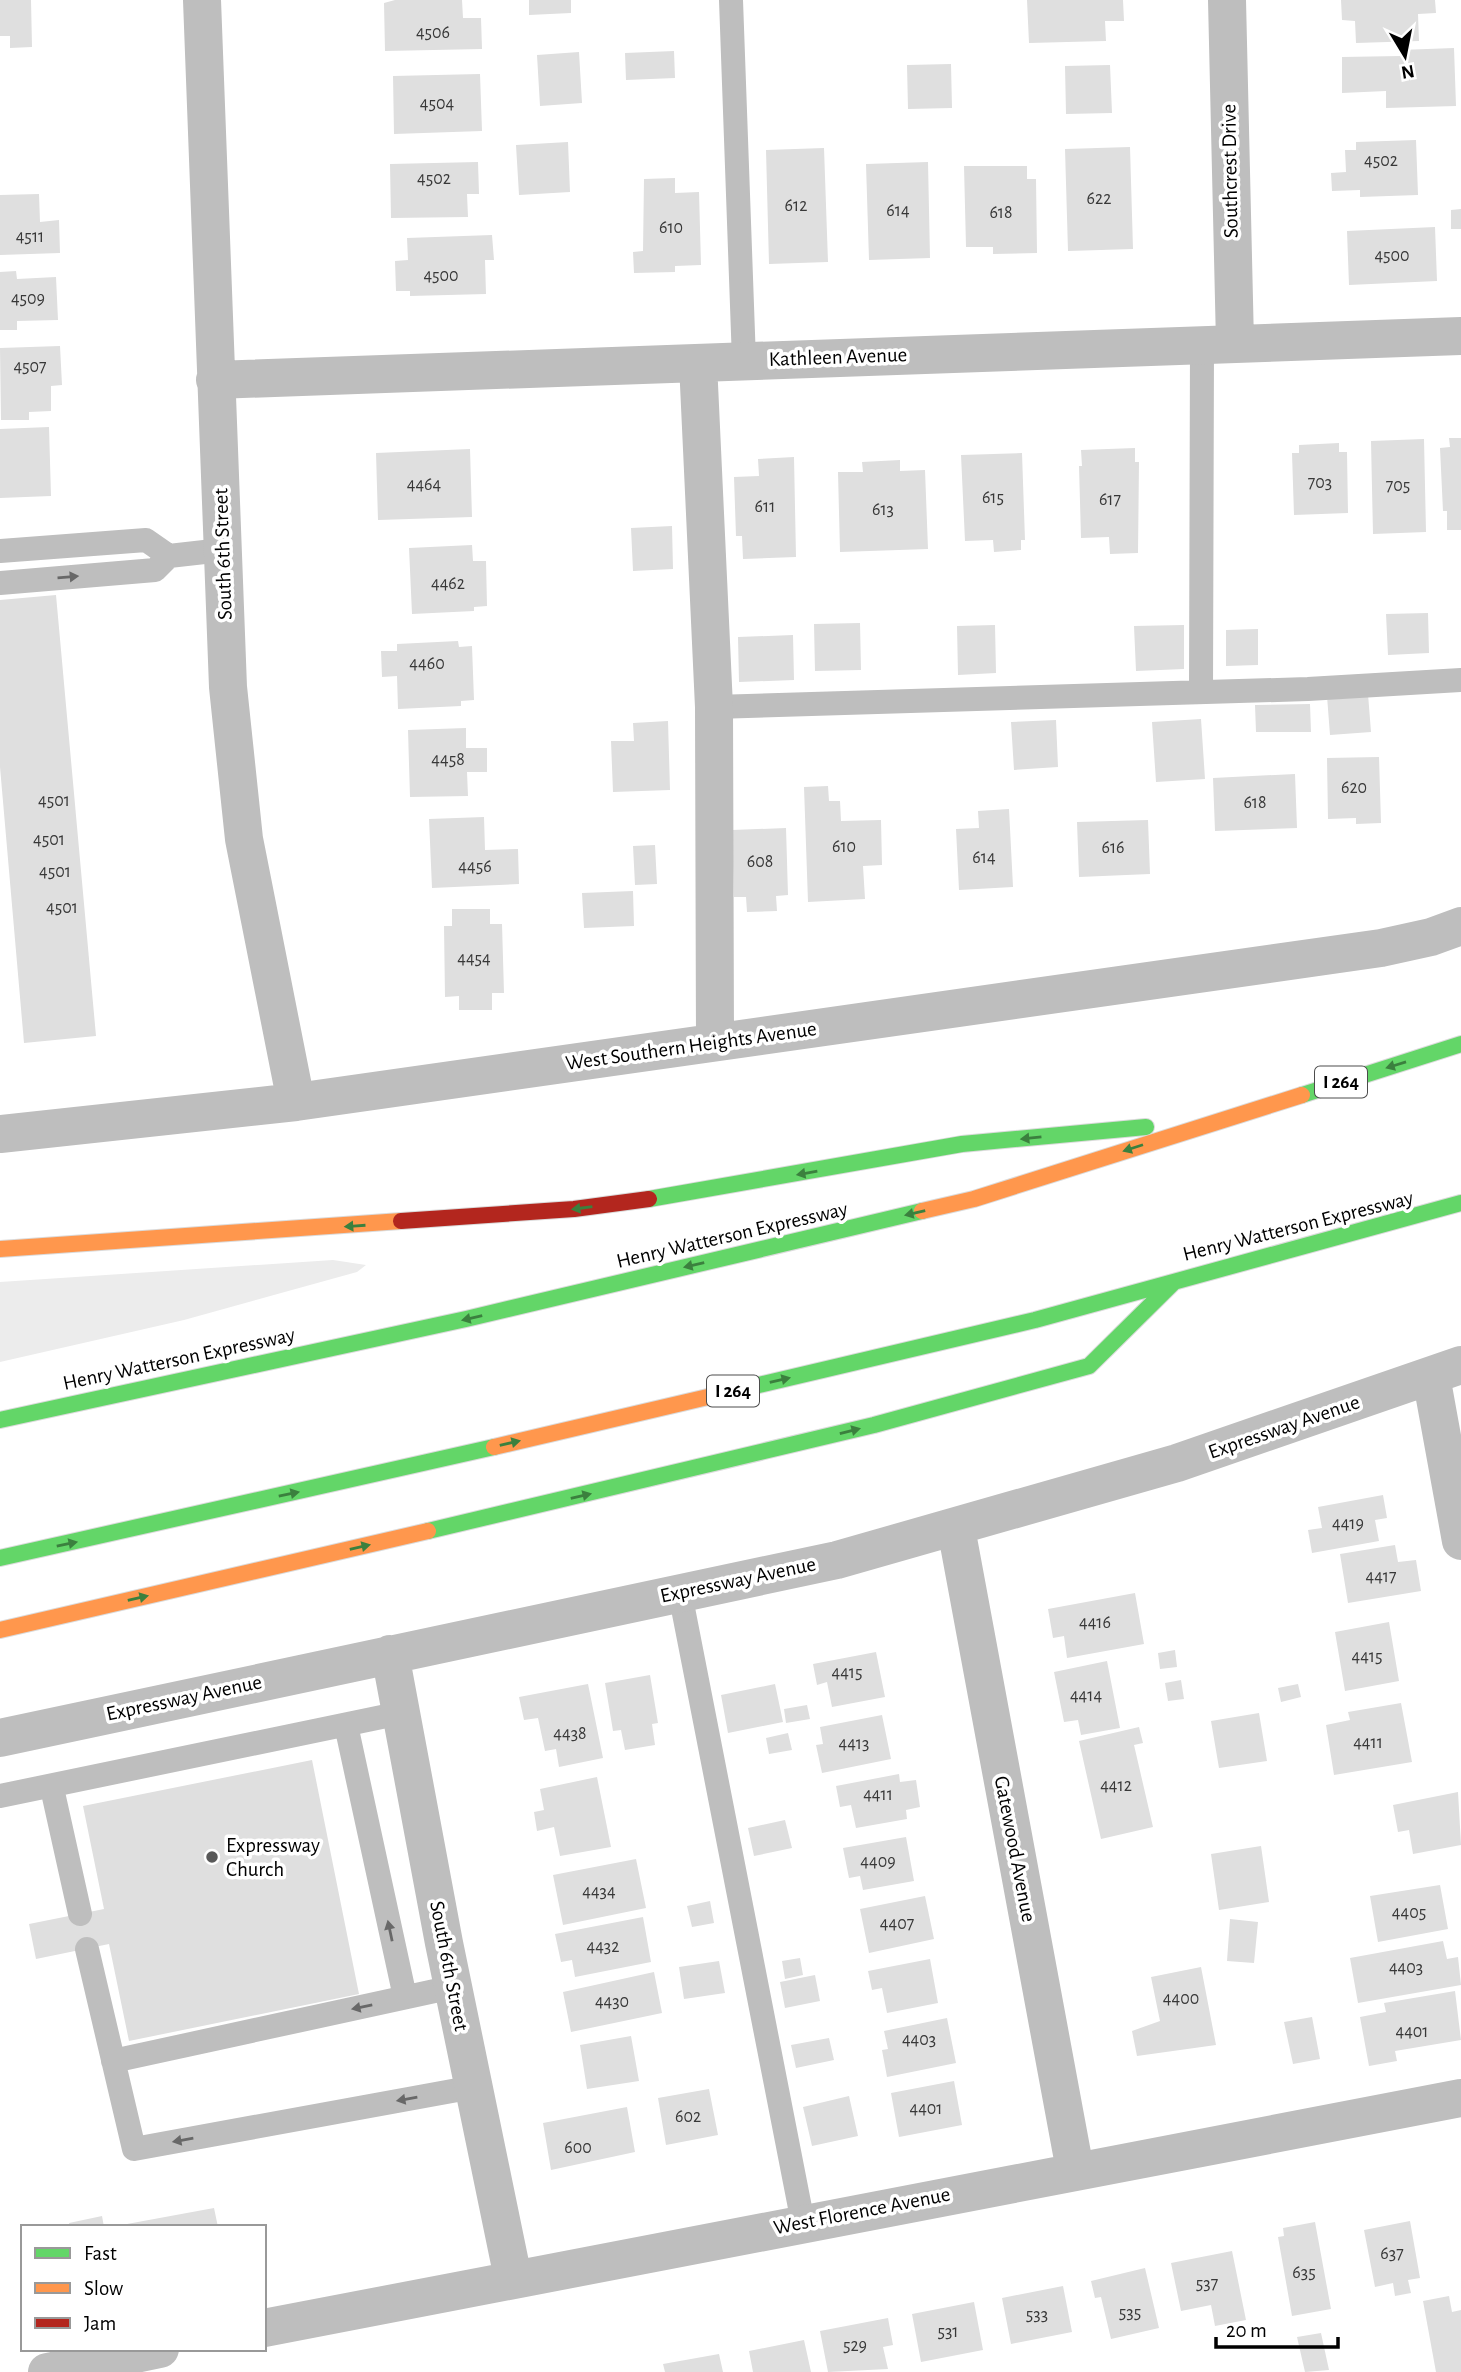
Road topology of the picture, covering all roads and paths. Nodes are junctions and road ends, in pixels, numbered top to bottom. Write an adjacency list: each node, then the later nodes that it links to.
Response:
1 (202, 0): 8 (street, South 6th Street)
2 (731, 0): 6 (lane)
3 (1227, 0): 5 (street, Southcrest Drive)
4 (1461, 336): 5 (street, Kathleen Avenue)
5 (1218, 343): 6 (street, Kathleen Avenue); 14 (lane)
6 (744, 361): 7 (street, Kathleen Avenue)
7 (698, 363): 8 (street, Kathleen Avenue); 15 (street)
8 (215, 380): 9 (street, South 6th Street)
9 (222, 550): 11 (lane); 19 (street, South 6th Street)
10 (0, 551): 11 (lane)
11 (169, 556): 12 (lane, one-way to 11)
12 (0, 583)
13 (1461, 680): 14 (lane)
14 (1201, 692): 15 (lane)
15 (714, 706): 17 (street)
16 (1461, 926): 17 (street, West Southern Heights Avenue)
17 (715, 1042): 19 (street, West Southern Heights Avenue)
18 (1461, 1044): 20 (highway, Henry Watterson Expressway / I 264, one-way to 20)
19 (296, 1102): 21 (street, West Southern Heights Avenue)
20 (1221, 1119): 23 (highway, one-way to 23); 26 (highway, Henry Watterson Expressway / I 264, one-way to 26)
21 (0, 1134)
22 (1461, 1203): 24 (highway, Henry Watterson Expressway / I 264)
23 (0, 1250)
24 (1178, 1278): 29 (highway, Henry Watterson Expressway / I 264, one-way to 24); 31 (highway, one-way to 24)
25 (1446, 1371): 27 (street, Expressway Avenue); 28 (street)
26 (0, 1420)
27 (956, 1528): 30 (street, Expressway Avenue); 45 (street, Gatewood Avenue)
28 (1461, 1541)
29 (0, 1558)
30 (680, 1593): 32 (street, Expressway Avenue); 46 (lane)
31 (0, 1630)
32 (390, 1654): 33 (street, South 6th Street); 35 (street, Expressway Avenue)
33 (401, 1713): 34 (lane); 40 (street, South 6th Street)
34 (346, 1725): 36 (lane); 41 (lane, one-way to 34)
35 (0, 1738)
36 (52, 1788): 37 (lane); 38 (lane)
37 (0, 1797)
38 (79, 1914)
39 (87, 1949): 42 (lane)
40 (453, 1987): 41 (lane); 43 (street, South 6th Street)
41 (405, 1997): 42 (lane, one-way to 42)
42 (113, 2061): 43 (lane, one-way to 42)
43 (474, 2087): 47 (street, South 6th Street)
44 (1461, 2098): 45 (street, West Florence Avenue)
45 (1075, 2170): 46 (street, West Florence Avenue)
46 (803, 2222): 47 (street, West Florence Avenue)
47 (513, 2278): 48 (street, West Florence Avenue)
48 (266, 2328)
49 (150, 2351): 50 (street)
50 (47, 2372)

